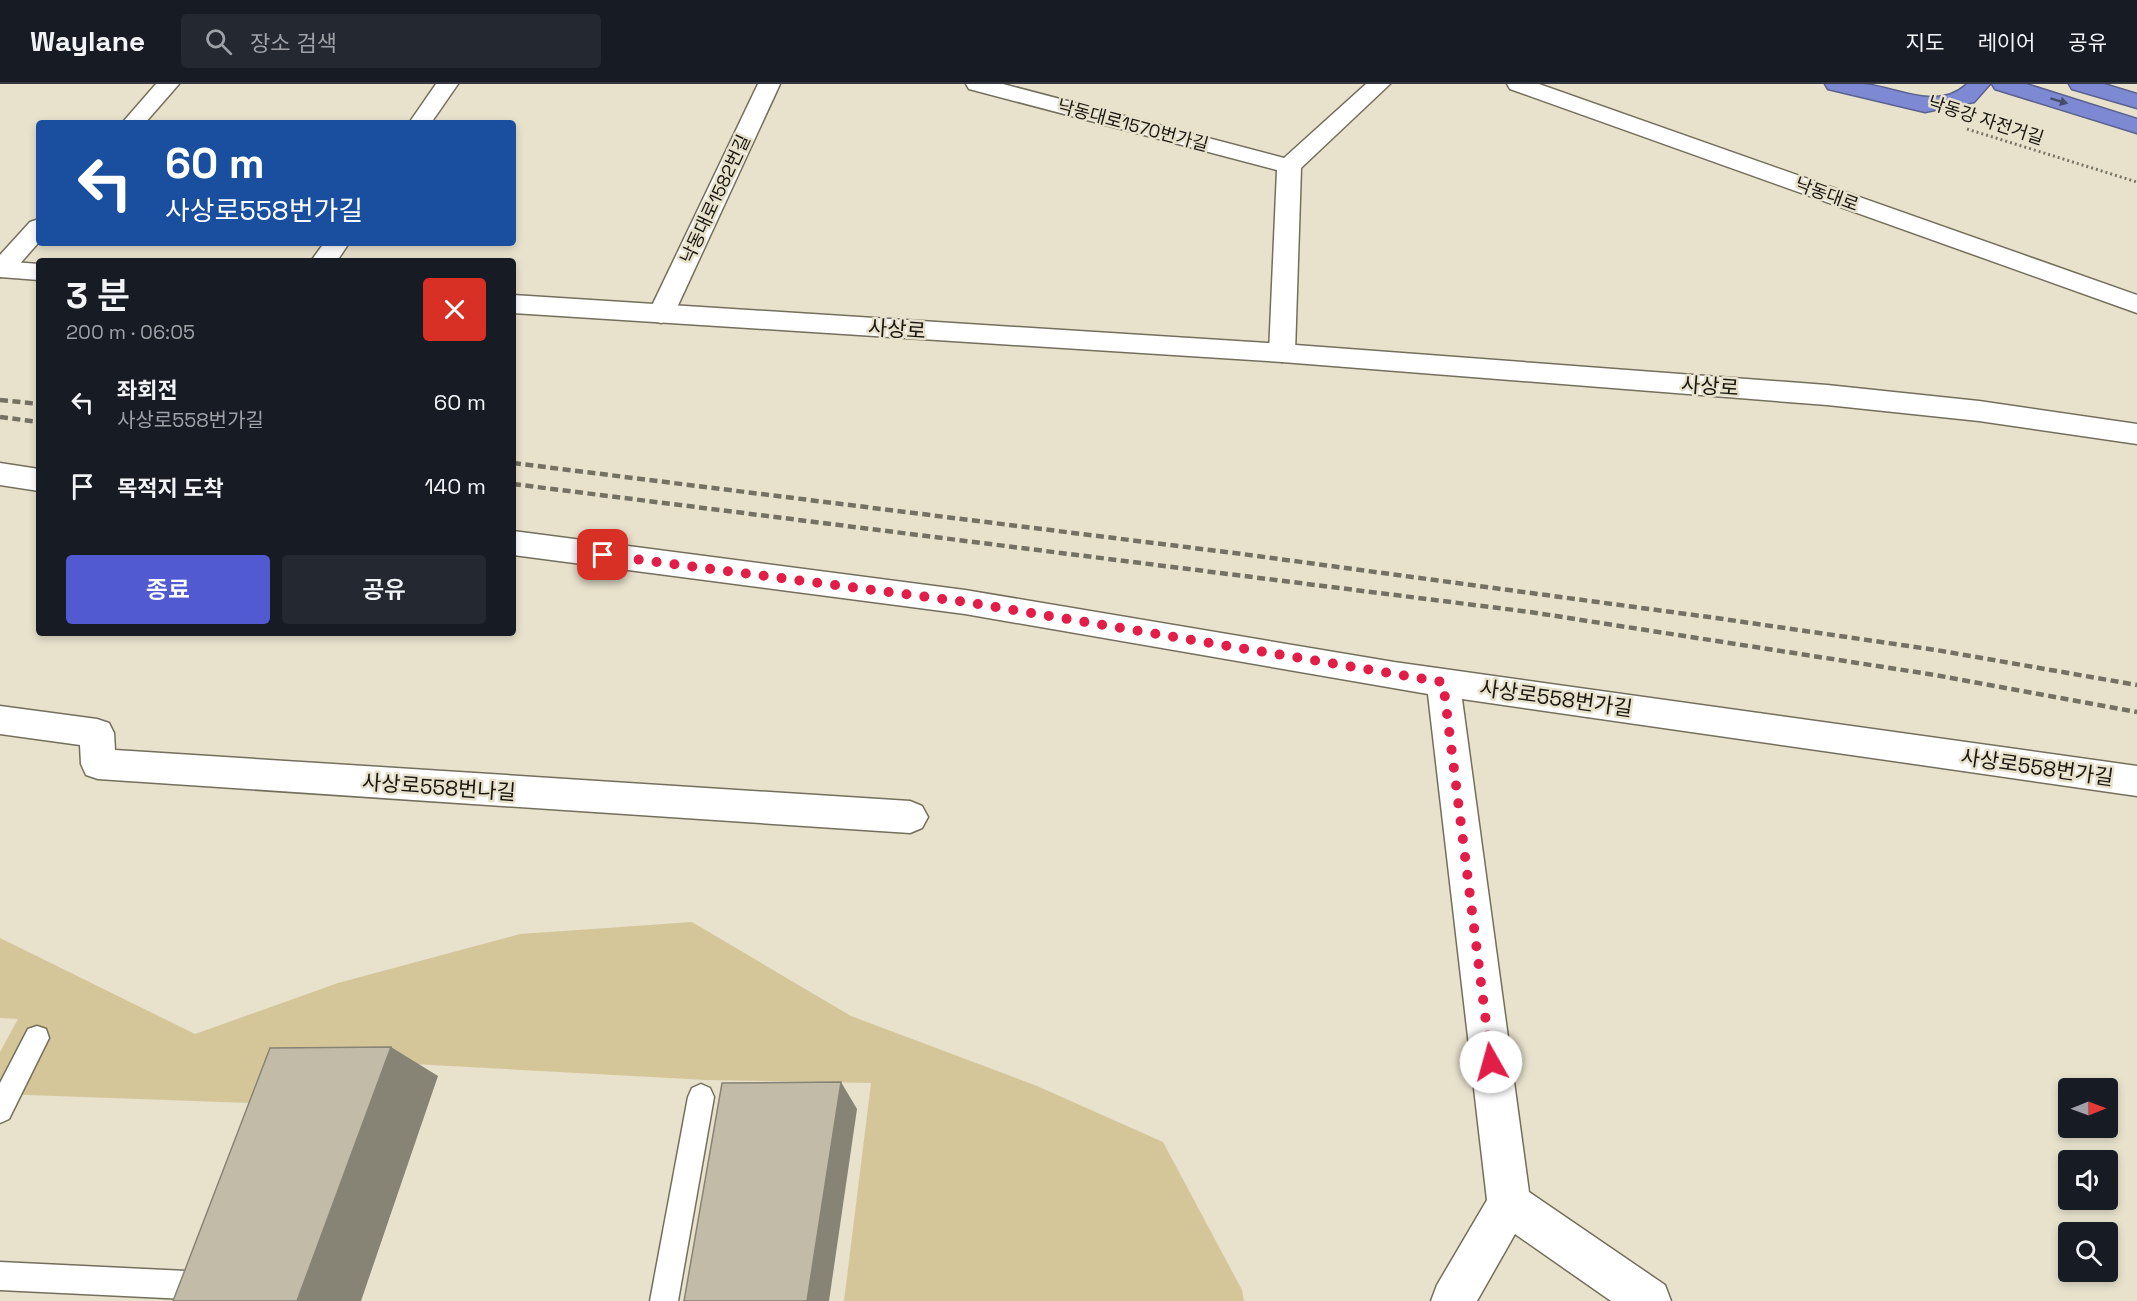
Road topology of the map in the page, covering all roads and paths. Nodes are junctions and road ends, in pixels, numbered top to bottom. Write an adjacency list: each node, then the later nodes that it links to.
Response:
1 (168, 84): 12 (street)
2 (447, 84): 13 (street)
3 (769, 84): 23 (street, 낙동대로1582번길)
4 (977, 84): 16 (street, 낙동대로1570번가길)
5 (1379, 84): 16 (street)
6 (1518, 84): 22 (street, 낙동대로)
7 (1979, 84): 10 (highway)
8 (2003, 84): 15 (highway, one-way to 15)
9 (2080, 84): 11 (highway)
10 (1844, 87)
11 (2137, 101)
12 (136, 120)
13 (422, 120)
14 (1959, 126): 17 (path, 낙동강 자전거길)
15 (2137, 126)
16 (1289, 166): 24 (street)
17 (2137, 182)
18 (36, 230): 19 (street)
19 (0, 269): 20 (street)
20 (36, 272)
21 (516, 304): 23 (street, 사상로)
22 (2136, 304)
23 (661, 314): 24 (street, 사상로)
24 (1282, 353): 25 (street, 사상로)
25 (2137, 434)
26 (0, 474): 27 (street)
27 (36, 480)
28 (516, 543): 29 (street, 사상로558번가길)
29 (1443, 682): 31 (street, 사상로558번가길); 36 (street)
30 (0, 720): 32 (street, 사상로558번나길)
31 (2137, 781)
32 (910, 817)
33 (37, 1038): 35 (lane)
34 (701, 1097): 39 (lane)
35 (0, 1110)
36 (1509, 1204): 40 (street); 41 (street)
37 (0, 1276): 38 (lane)
38 (220, 1284)
39 (664, 1301)
40 (1453, 1301)
41 (1649, 1301)

